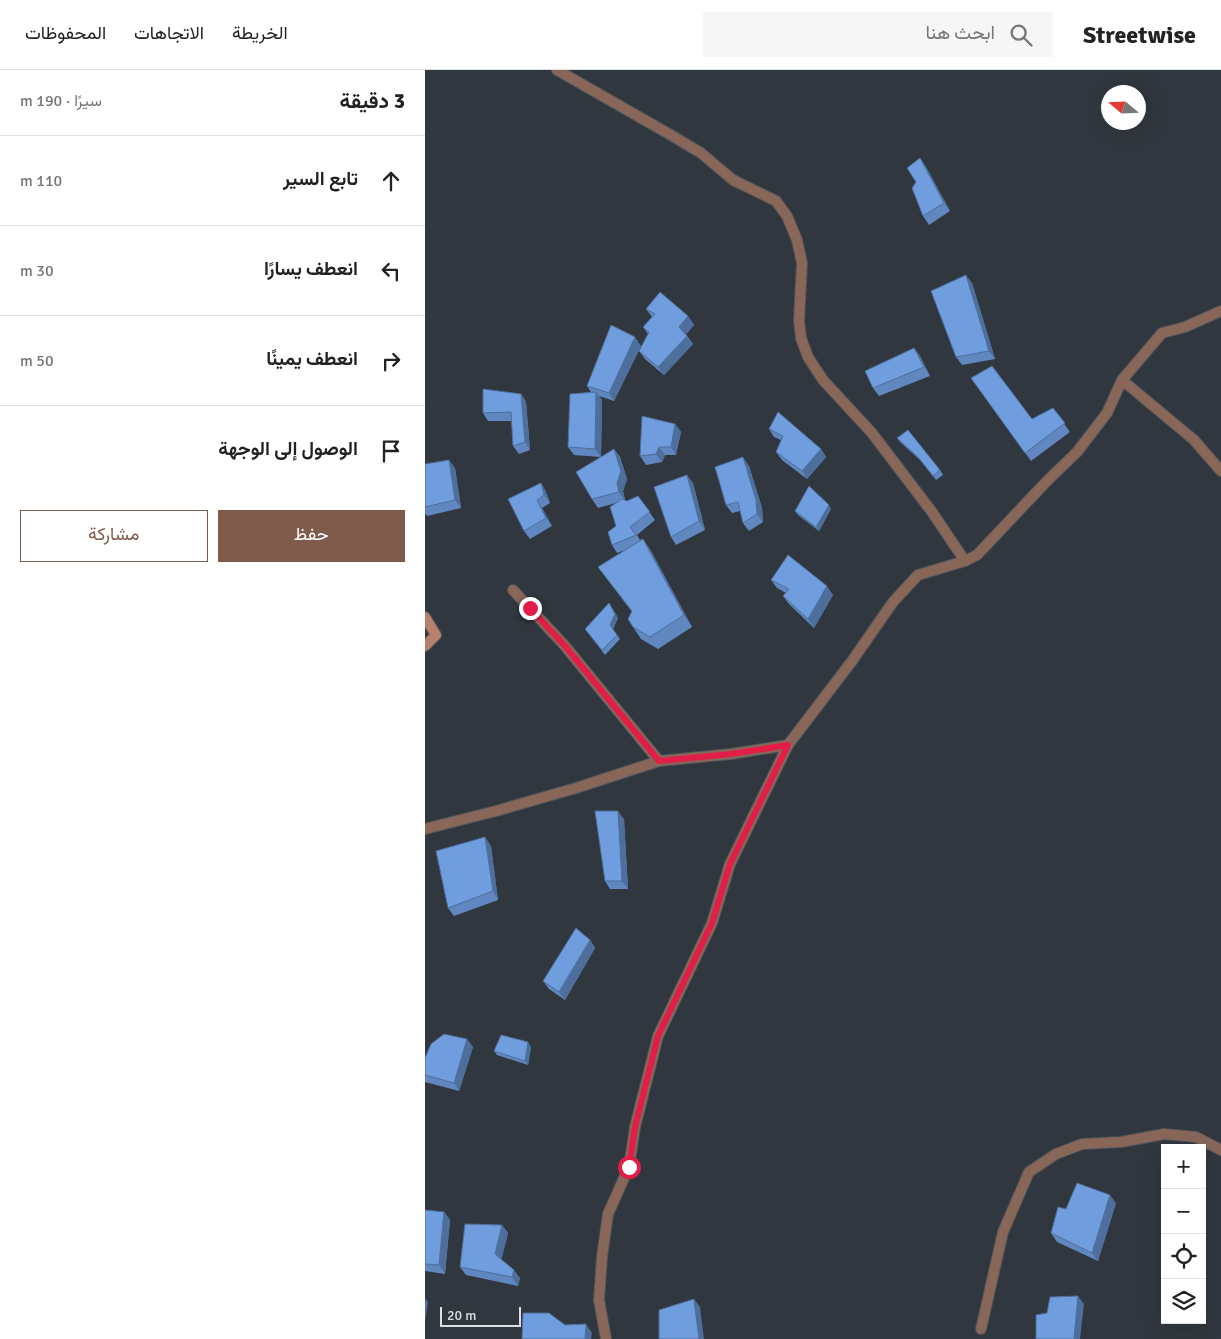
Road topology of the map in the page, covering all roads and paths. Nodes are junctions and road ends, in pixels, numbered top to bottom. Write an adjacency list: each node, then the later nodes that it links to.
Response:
1 (557, 70): 5 (street)
2 (1221, 310): 3 (street)
3 (1122, 380): 4 (street); 5 (street)
4 (1221, 471)
5 (965, 561): 9 (street)
6 (513, 590): 10 (street)
7 (425, 617): 8 (street)
8 (425, 646)
9 (788, 745): 10 (street); 14 (street)
10 (659, 761): 11 (street)
11 (425, 829)
12 (1221, 1150): 13 (street)
13 (981, 1329)
14 (606, 1339)

